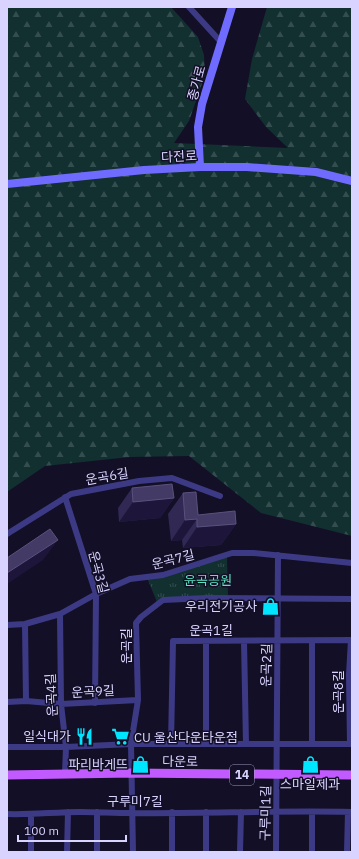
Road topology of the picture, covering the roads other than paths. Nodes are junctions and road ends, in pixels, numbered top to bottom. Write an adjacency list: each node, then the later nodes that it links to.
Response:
1 (189, 7): 3 (street)
2 (232, 7): 3 (main road, 종가로)
3 (220, 41): 4 (main road, 종가로)
4 (200, 167): 5 (main road, 다전로); 6 (main road, 다전로)
5 (352, 181)
6 (7, 184)
7 (220, 496): 8 (street, 운곡6길)
8 (65, 497): 9 (street, 운곡6길); 12 (street, 운곡3길)
9 (7, 534)
10 (278, 555): 11 (street, 운곡7길); 12 (street, 운곡7길); 13 (street, 운곡2길)
11 (352, 563)
12 (96, 594): 15 (street, 운곡7길); 26 (street, 운곡3길)
13 (278, 598): 14 (street, 운곡길); 18 (street, 운곡2길); 23 (street, 운곡길)
14 (352, 599)
15 (60, 614): 17 (street, 운곡7길); 27 (street, 운곡4길)
16 (7, 624): 17 (street, 운곡7길)
17 (25, 624): 24 (street)
18 (278, 640): 21 (street, 운곡1길); 22 (street, 운곡1길); 28 (street, 운곡2길)
19 (351, 640): 22 (street, 운곡1길); 34 (street, 운곡8길)
20 (206, 641): 21 (street, 운곡1길); 31 (street, 운곡1길); 32 (street)
21 (244, 641): 33 (street)
22 (312, 641): 29 (street, 운곡8길)
23 (138, 700): 26 (street, 운곡9길); 30 (street, 운곡길)
24 (26, 701): 25 (street, 운곡9길); 27 (street, 운곡9길)
25 (7, 702)
26 (95, 703): 27 (street, 운곡9길)
27 (61, 704): 36 (street, 운곡4길)
28 (276, 743): 29 (street, 운곡8길); 33 (street, 운곡8길); 39 (street, 운곡2길)
29 (312, 743): 34 (street, 운곡8길)
30 (131, 744): 31 (street, 운곡8길); 36 (street, 운곡8길); 37 (street, 운곡길)
31 (171, 744): 32 (street, 운곡8길)
32 (206, 744): 33 (street, 운곡8길)
33 (246, 744)
34 (351, 744)
35 (7, 747): 36 (street, 운곡8길)
36 (66, 747): 38 (street, 운곡4길)
37 (131, 773): 38 (main road, 다운로 / 14); 39 (main road, 다운로 / 14); 50 (street, 운곡길)
38 (64, 774): 41 (main road, 다운로 / 14)
39 (277, 775): 40 (main road, 다운로 / 14); 42 (street, 구루미1길)
40 (352, 775)
41 (7, 776)
42 (276, 811): 47 (street, 구루미7길); 48 (street, 구루미7길); 60 (street, 구루미1길)
43 (68, 812): 44 (street, 구루미7길); 52 (street, 구루미7길); 54 (street)
44 (97, 812): 50 (street, 구루미7길); 55 (street, 구루미7길)
45 (172, 812): 46 (street, 구루미7길); 50 (street, 구루미7길); 57 (street, 구루미7길)
46 (206, 812): 47 (street, 구루미7길); 58 (street)
47 (240, 812): 59 (street)
48 (312, 812): 49 (street, 구루미7길); 61 (street)
49 (350, 812): 62 (street, 구루미7길)
50 (131, 813): 56 (street, 운곡길)
51 (7, 814): 52 (street, 구루미7길)
52 (31, 815): 53 (street)
53 (31, 852)
54 (67, 852)
55 (97, 852)
56 (133, 852)
57 (172, 852)
58 (206, 852)
59 (240, 852)
60 (276, 852)
61 (312, 852)
62 (346, 852)

